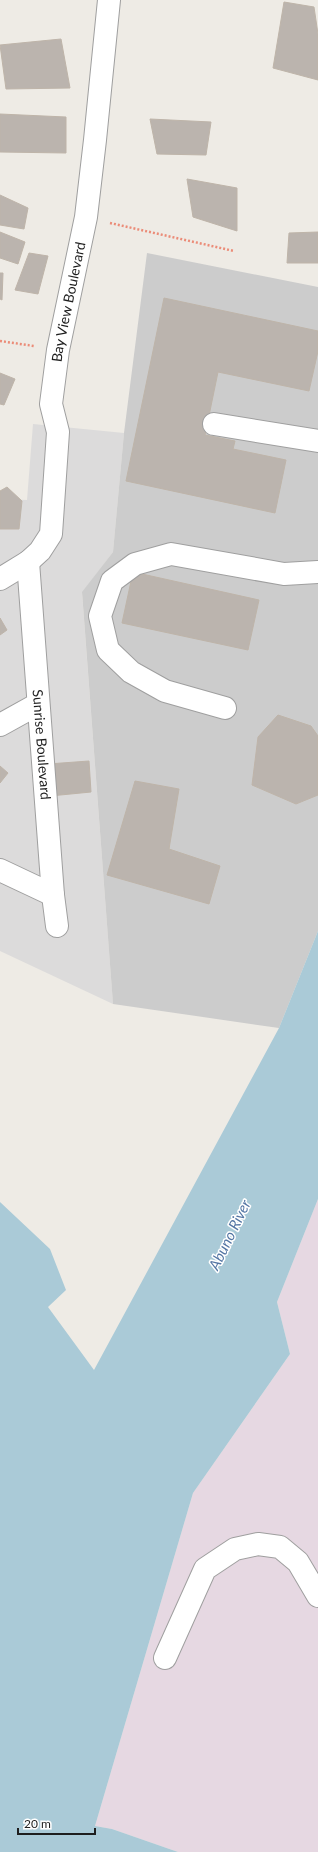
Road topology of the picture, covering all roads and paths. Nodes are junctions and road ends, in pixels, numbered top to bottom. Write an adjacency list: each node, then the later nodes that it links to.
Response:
1 (109, 0): 2 (street, Bay View Boulevard)
2 (86, 217): 3 (path); 5 (street, Bay View Boulevard)
3 (234, 251)
4 (0, 341): 5 (path)
5 (58, 350): 9 (street, Bay View Boulevard)
6 (214, 424): 7 (street)
7 (318, 441)
8 (0, 561): 9 (street)
9 (28, 562): 11 (street, Bay View Boulevard); 12 (street, Sunrise Boulevard)
10 (318, 572): 13 (street)
11 (0, 579)
12 (38, 704): 14 (street); 16 (street, Sunrise Boulevard)
13 (224, 708)
14 (0, 725)
15 (0, 870): 16 (street)
16 (52, 895): 17 (street, Sunrise Boulevard)
17 (57, 926)
18 (318, 1596): 19 (street)
19 (165, 1658)

